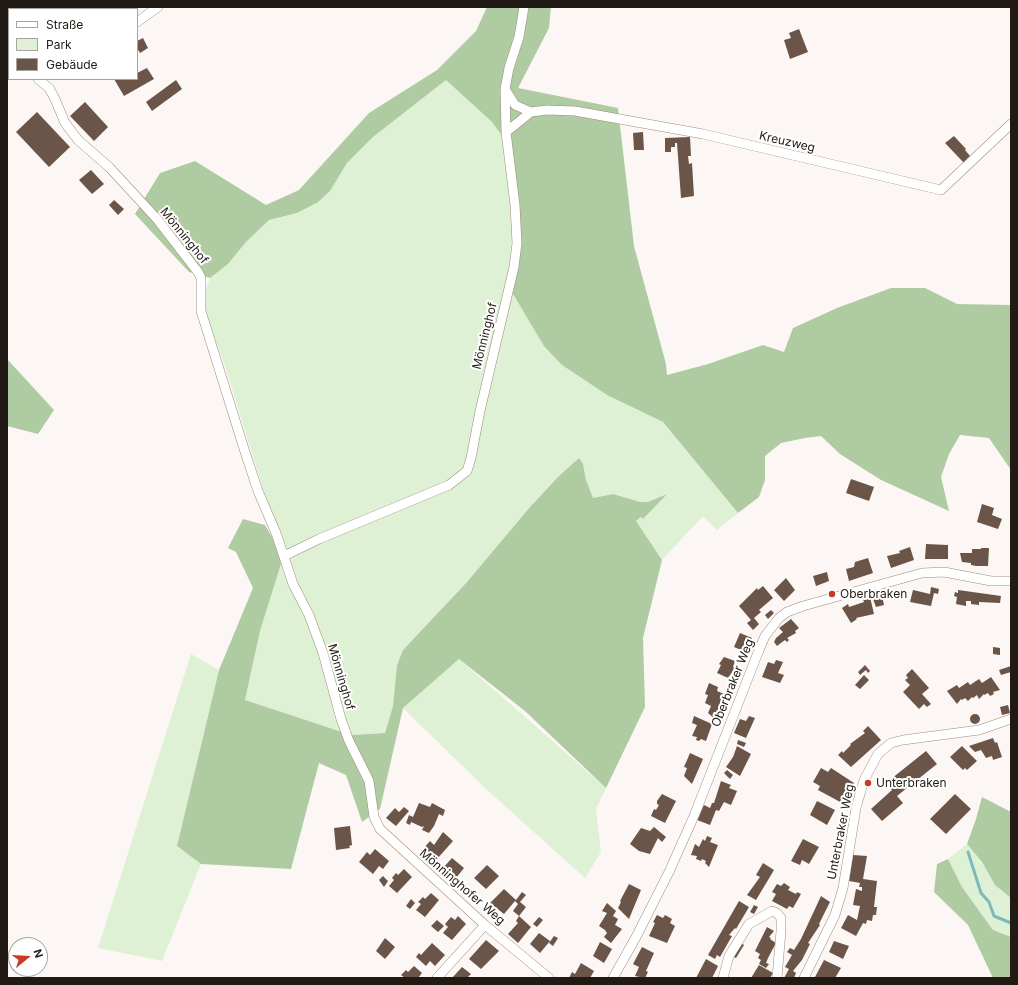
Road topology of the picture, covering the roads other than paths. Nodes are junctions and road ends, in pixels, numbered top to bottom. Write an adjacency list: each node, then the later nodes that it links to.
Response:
1 (158, 7): 3 (street)
2 (524, 7): 5 (street, Mönninghof)
3 (138, 21)
4 (39, 80): 9 (street, Mönninghof)
5 (505, 89): 6 (street); 8 (street, Mönninghof)
6 (531, 112): 7 (street, Kreuzweg); 8 (street)
7 (1011, 124)
8 (506, 132): 9 (street, Mönninghof)
9 (284, 556): 12 (street, Mönninghof)
10 (1011, 581): 16 (street, Oberbraker Weg)
11 (1011, 719): 19 (street, Unterbraker Weg)
12 (373, 805): 13 (street, Mönninghofer Weg)
13 (485, 925): 14 (street); 15 (street, Mönninghofer Weg)
14 (437, 978)
15 (549, 978)
16 (613, 978)
17 (723, 978): 18 (street)
18 (777, 978)
19 (804, 978)

